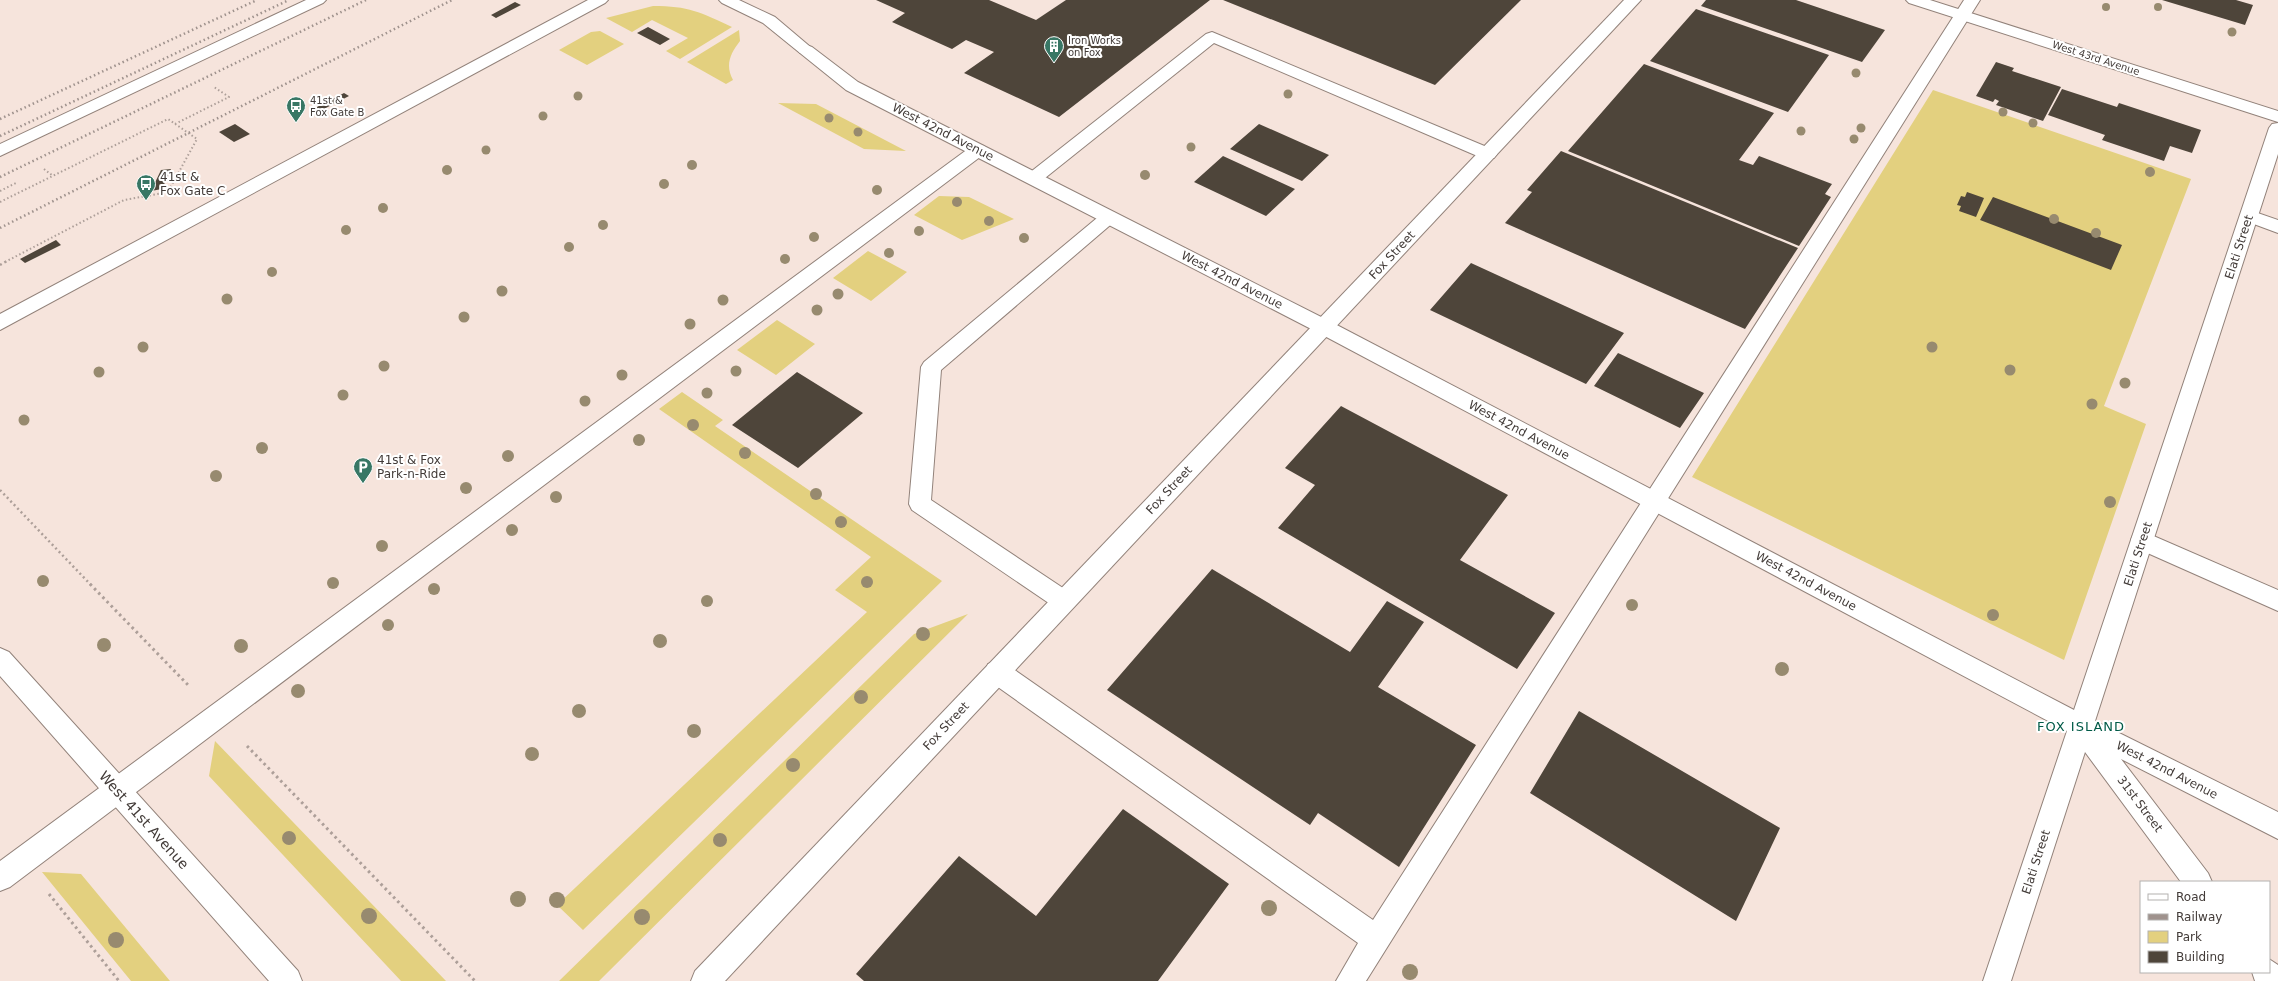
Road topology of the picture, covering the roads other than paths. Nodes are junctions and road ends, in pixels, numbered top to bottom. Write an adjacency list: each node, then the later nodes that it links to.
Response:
1 (318, 0): 10 (street)
2 (600, 0): 16 (street)
3 (728, 0): 9 (street, West 42nd Avenue)
4 (1633, 0): 11 (street, Fox Street)
5 (1914, 0): 6 (street, West 43rd Avenue)
6 (1967, 8): 7 (street, West 43rd Avenue); 18 (street)
7 (2278, 117)
8 (2278, 128): 13 (street, Elati Street)
9 (978, 150): 12 (street, West 42nd Avenue); 25 (street)
10 (0, 151)
11 (1488, 154): 12 (street); 17 (street, Fox Street)
12 (1034, 178): 14 (street, West 42nd Avenue)
13 (2249, 216): 15 (street); 19 (street, Elati Street)
14 (1109, 217): 17 (street, West 42nd Avenue); 21 (street)
15 (2278, 227)
16 (0, 323)
17 (1324, 327): 18 (street, West 42nd Avenue); 21 (street, Fox Street)
18 (1654, 502): 24 (street, West 42nd Avenue); 29 (street)
19 (2142, 540): 20 (street); 24 (street, Elati Street)
20 (2278, 601)
21 (1064, 602): 23 (street, Fox Street)
22 (0, 659): 25 (street, West 41st Avenue)
23 (997, 672): 29 (street); 31 (street, Fox Street)
24 (2081, 726): 26 (street, West 42nd Avenue); 28 (street, 31st Street); 33 (street, Elati Street)
25 (118, 791): 27 (street); 30 (street, West 41st Avenue)
26 (2278, 826)
27 (0, 878)
28 (2197, 881)
29 (1376, 940): 32 (street)
30 (288, 981)
31 (705, 981)
32 (1350, 981)
33 (1997, 981)

